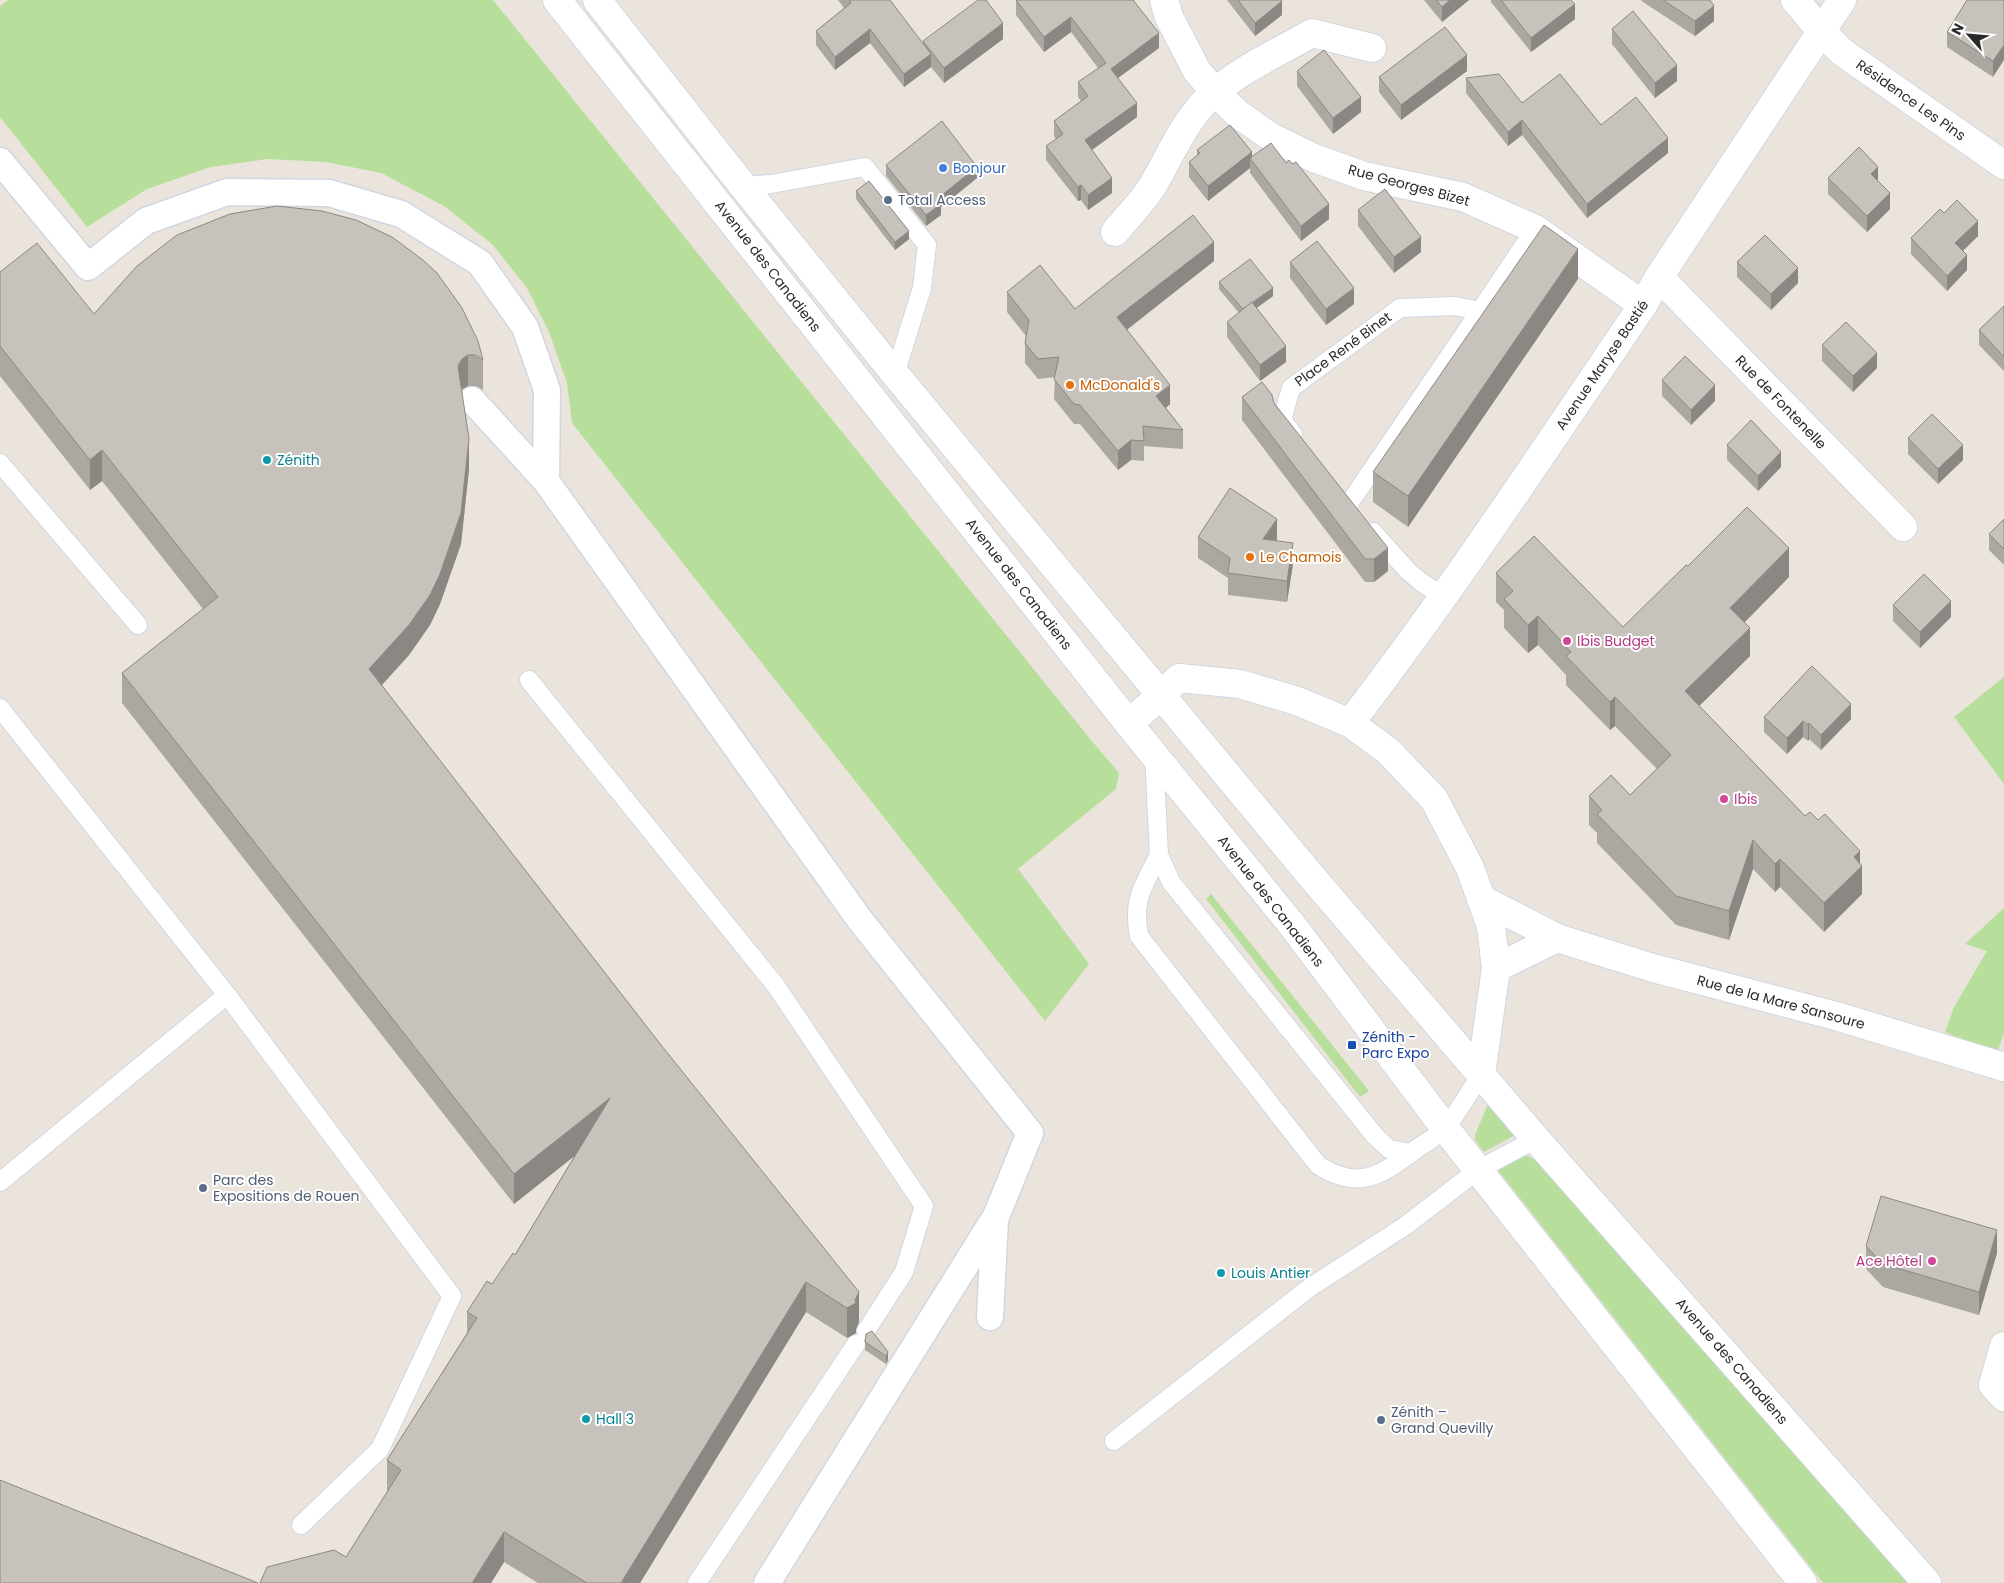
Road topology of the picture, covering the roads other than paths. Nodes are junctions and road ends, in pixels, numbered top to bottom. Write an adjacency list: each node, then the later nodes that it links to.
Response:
1 (557, 0): 31 (main road, Avenue des Canadiens)
2 (597, 0): 11 (main road, Avenue des Canadiens)
3 (1164, 0): 8 (main road, Rue Georges Bizet)
4 (1795, 0): 6 (main road, Résidence Les Pins)
5 (1842, 0): 6 (main road, Avenue Maryse Bastié)
6 (1821, 31): 10 (main road, Résidence Les Pins); 14 (main road, Avenue Maryse Bastié)
7 (1372, 48): 8 (main road)
8 (1215, 92): 12 (main road, Rue Georges Bizet); 13 (main road)
9 (0, 161): 21 (street)
10 (2004, 165)
11 (743, 186): 17 (main road, Avenue des Canadiens); 17 (lane)
12 (1535, 229): 15 (main road, Rue Georges Bizet); 16 (lane)
13 (1114, 232)
14 (1659, 277): 15 (main road, Avenue Maryse Bastié); 24 (main road, Rue de Fontenelle)
15 (1643, 305): 25 (main road, Avenue Maryse Bastié)
16 (1480, 311): 19 (lane, Place René Binet); 23 (lane)
17 (895, 374): 28 (main road, Avenue des Canadiens)
18 (472, 400): 21 (street)
19 (1306, 451)
20 (0, 463): 26 (lane)
21 (546, 480): 45 (street)
22 (1336, 489): 23 (lane)
23 (1348, 504): 25 (lane)
24 (1903, 528)
25 (1444, 597): 30 (main road, Avenue Maryse Bastié)
26 (138, 625)
27 (529, 680): 51 (lane)
28 (1161, 695): 30 (main road); 31 (main road); 39 (main road, Avenue des Canadiens)
29 (0, 708): 37 (lane)
30 (1350, 723): 34 (main road)
31 (1129, 724): 32 (main road, Avenue des Canadiens)
32 (1154, 755): 33 (lane); 40 (main road, Avenue des Canadiens)
33 (1159, 855): 42 (lane); 42 (lane)
34 (1481, 899): 35 (main road, Rue de la Mare Sansoure); 36 (main road)
35 (1557, 938): 36 (main road); 38 (main road, Rue de la Mare Sansoure)
36 (1496, 968): 39 (main road)
37 (228, 995): 44 (lane); 50 (lane)
38 (2004, 1067)
39 (1481, 1075): 40 (lane); 41 (main road, Avenue des Canadiens)
40 (1445, 1128): 42 (lane); 43 (main road, Avenue des Canadiens)
41 (1536, 1140): 43 (lane); 54 (main road, Avenue des Canadiens)
42 (1411, 1153)
43 (1478, 1170): 49 (lane); 53 (main road, Avenue des Canadiens)
44 (0, 1182)
45 (995, 1218): 46 (street); 52 (street)
46 (990, 1318)
47 (2004, 1346): 48 (main road)
48 (2004, 1397)
49 (1114, 1441)
50 (301, 1525)
51 (697, 1583)
52 (767, 1583)
53 (1803, 1583)
54 (1927, 1583)

